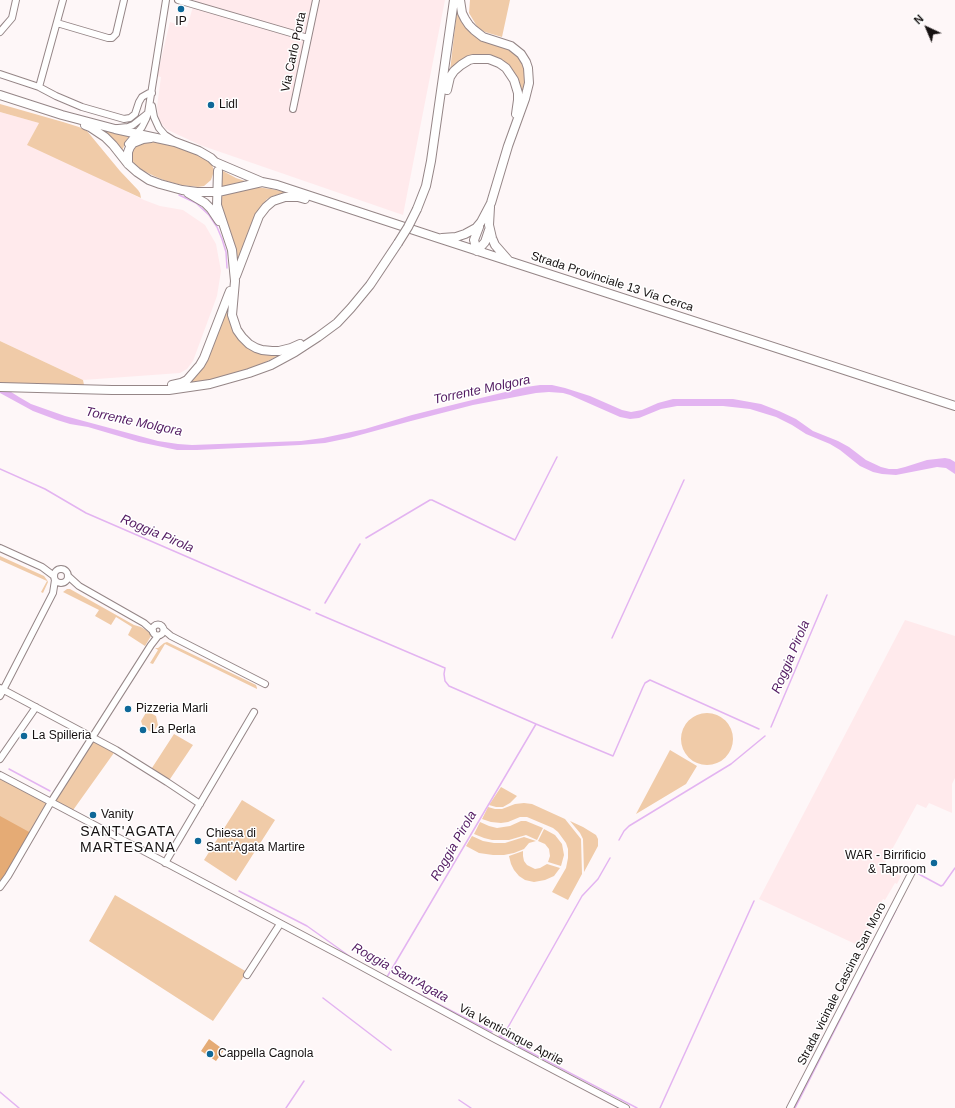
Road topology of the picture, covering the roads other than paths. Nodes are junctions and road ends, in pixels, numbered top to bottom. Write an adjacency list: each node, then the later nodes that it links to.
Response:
1 (16, 0): 10 (street)
2 (63, 0): 9 (street)
3 (123, 0): 9 (street)
4 (166, 0): 14 (street)
5 (178, 0): 11 (street)
6 (316, 0): 11 (street, Via Carlo Porta)
7 (454, 0): 20 (main road)
8 (460, 0): 25 (main road)
9 (57, 23): 13 (street)
10 (0, 32)
11 (308, 38): 17 (street, Via Carlo Porta)
12 (0, 74): 13 (street)
13 (39, 87): 14 (street)
14 (152, 93): 16 (street)
15 (0, 95): 19 (main road, Strada Provinciale 13 Via Cerca)
16 (151, 102): 18 (street); 24 (street)
17 (293, 109)
18 (148, 113): 21 (street); 22 (street)
19 (62, 115): 21 (main road, Strada Provinciale 13 Via Cerca); 27 (main road, Strada Provinciale 13 Via Cerca)
20 (438, 122): 25 (main road); 41 (main road, bridge)
21 (115, 129): 22 (main road, Strada Provinciale 13 Via Cerca)
22 (137, 133): 23 (main road, Strada Provinciale 13 Via Cerca); 27 (street)
23 (154, 138): 24 (main road, Strada Provinciale 13 Via Cerca); 27 (main road)
24 (175, 142): 26 (main road, Strada Provinciale 13 Via Cerca)
25 (508, 146): 34 (main road)
26 (215, 162): 28 (main road); 29 (main road, Strada Provinciale 13 Via Cerca)
27 (128, 164): 30 (main road, Strada Provinciale 13 Via Cerca)
28 (218, 171): 31 (main road); 32 (main road)
29 (262, 182): 32 (main road, Strada Provinciale 13 Via Cerca); 33 (main road, Strada Provinciale 13 Via Cerca)
30 (182, 190): 31 (main road, Strada Provinciale 13 Via Cerca); 35 (main road)
31 (197, 192): 32 (main road, Strada Provinciale 13 Via Cerca)
32 (218, 192): 35 (main road)
33 (375, 217): 36 (main road, Strada Provinciale 13 Via Cerca); 40 (main road)
34 (485, 224): 36 (main road); 37 (main road); 37 (main road); 38 (main road)
35 (225, 230): 39 (main road)
36 (438, 238): 37 (main road, Strada Provinciale 13 Via Cerca)
37 (477, 251): 38 (main road, Strada Provinciale 13 Via Cerca)
38 (509, 261): 44 (main road, Strada Provinciale 13 Via Cerca)
39 (234, 268): 40 (main road); 43 (main road)
40 (235, 281): 41 (main road)
41 (334, 325): 43 (main road)
42 (3, 387): 43 (main road)
43 (112, 390)
44 (955, 406)
45 (0, 548): 46 (street)
46 (42, 567): 47 (street); 48 (street)
47 (59, 570): 48 (street); 49 (street)
48 (54, 578): 49 (street); 50 (street)
49 (65, 581): 50 (street); 51 (street)
50 (53, 593): 53 (street)
51 (158, 632): 52 (street); 57 (street)
52 (265, 684)
53 (2, 689): 54 (street); 55 (street)
54 (0, 696)
55 (36, 708): 57 (street); 58 (street)
56 (254, 712): 61 (street)
57 (92, 738): 60 (street); 61 (street)
58 (0, 759)
59 (0, 775): 60 (street, Via Venticinque Aprile)
60 (50, 802): 62 (street, Via Venticinque Aprile); 64 (street)
61 (200, 804): 62 (street)
62 (165, 863): 65 (street, Via Venticinque Aprile)
63 (913, 870): 68 (street, Strada vicinale Cascina San Moro)
64 (0, 887)
65 (280, 924): 66 (street); 67 (street, Via Venticinque Aprile)
66 (247, 975)
67 (626, 1108)
68 (790, 1108)

